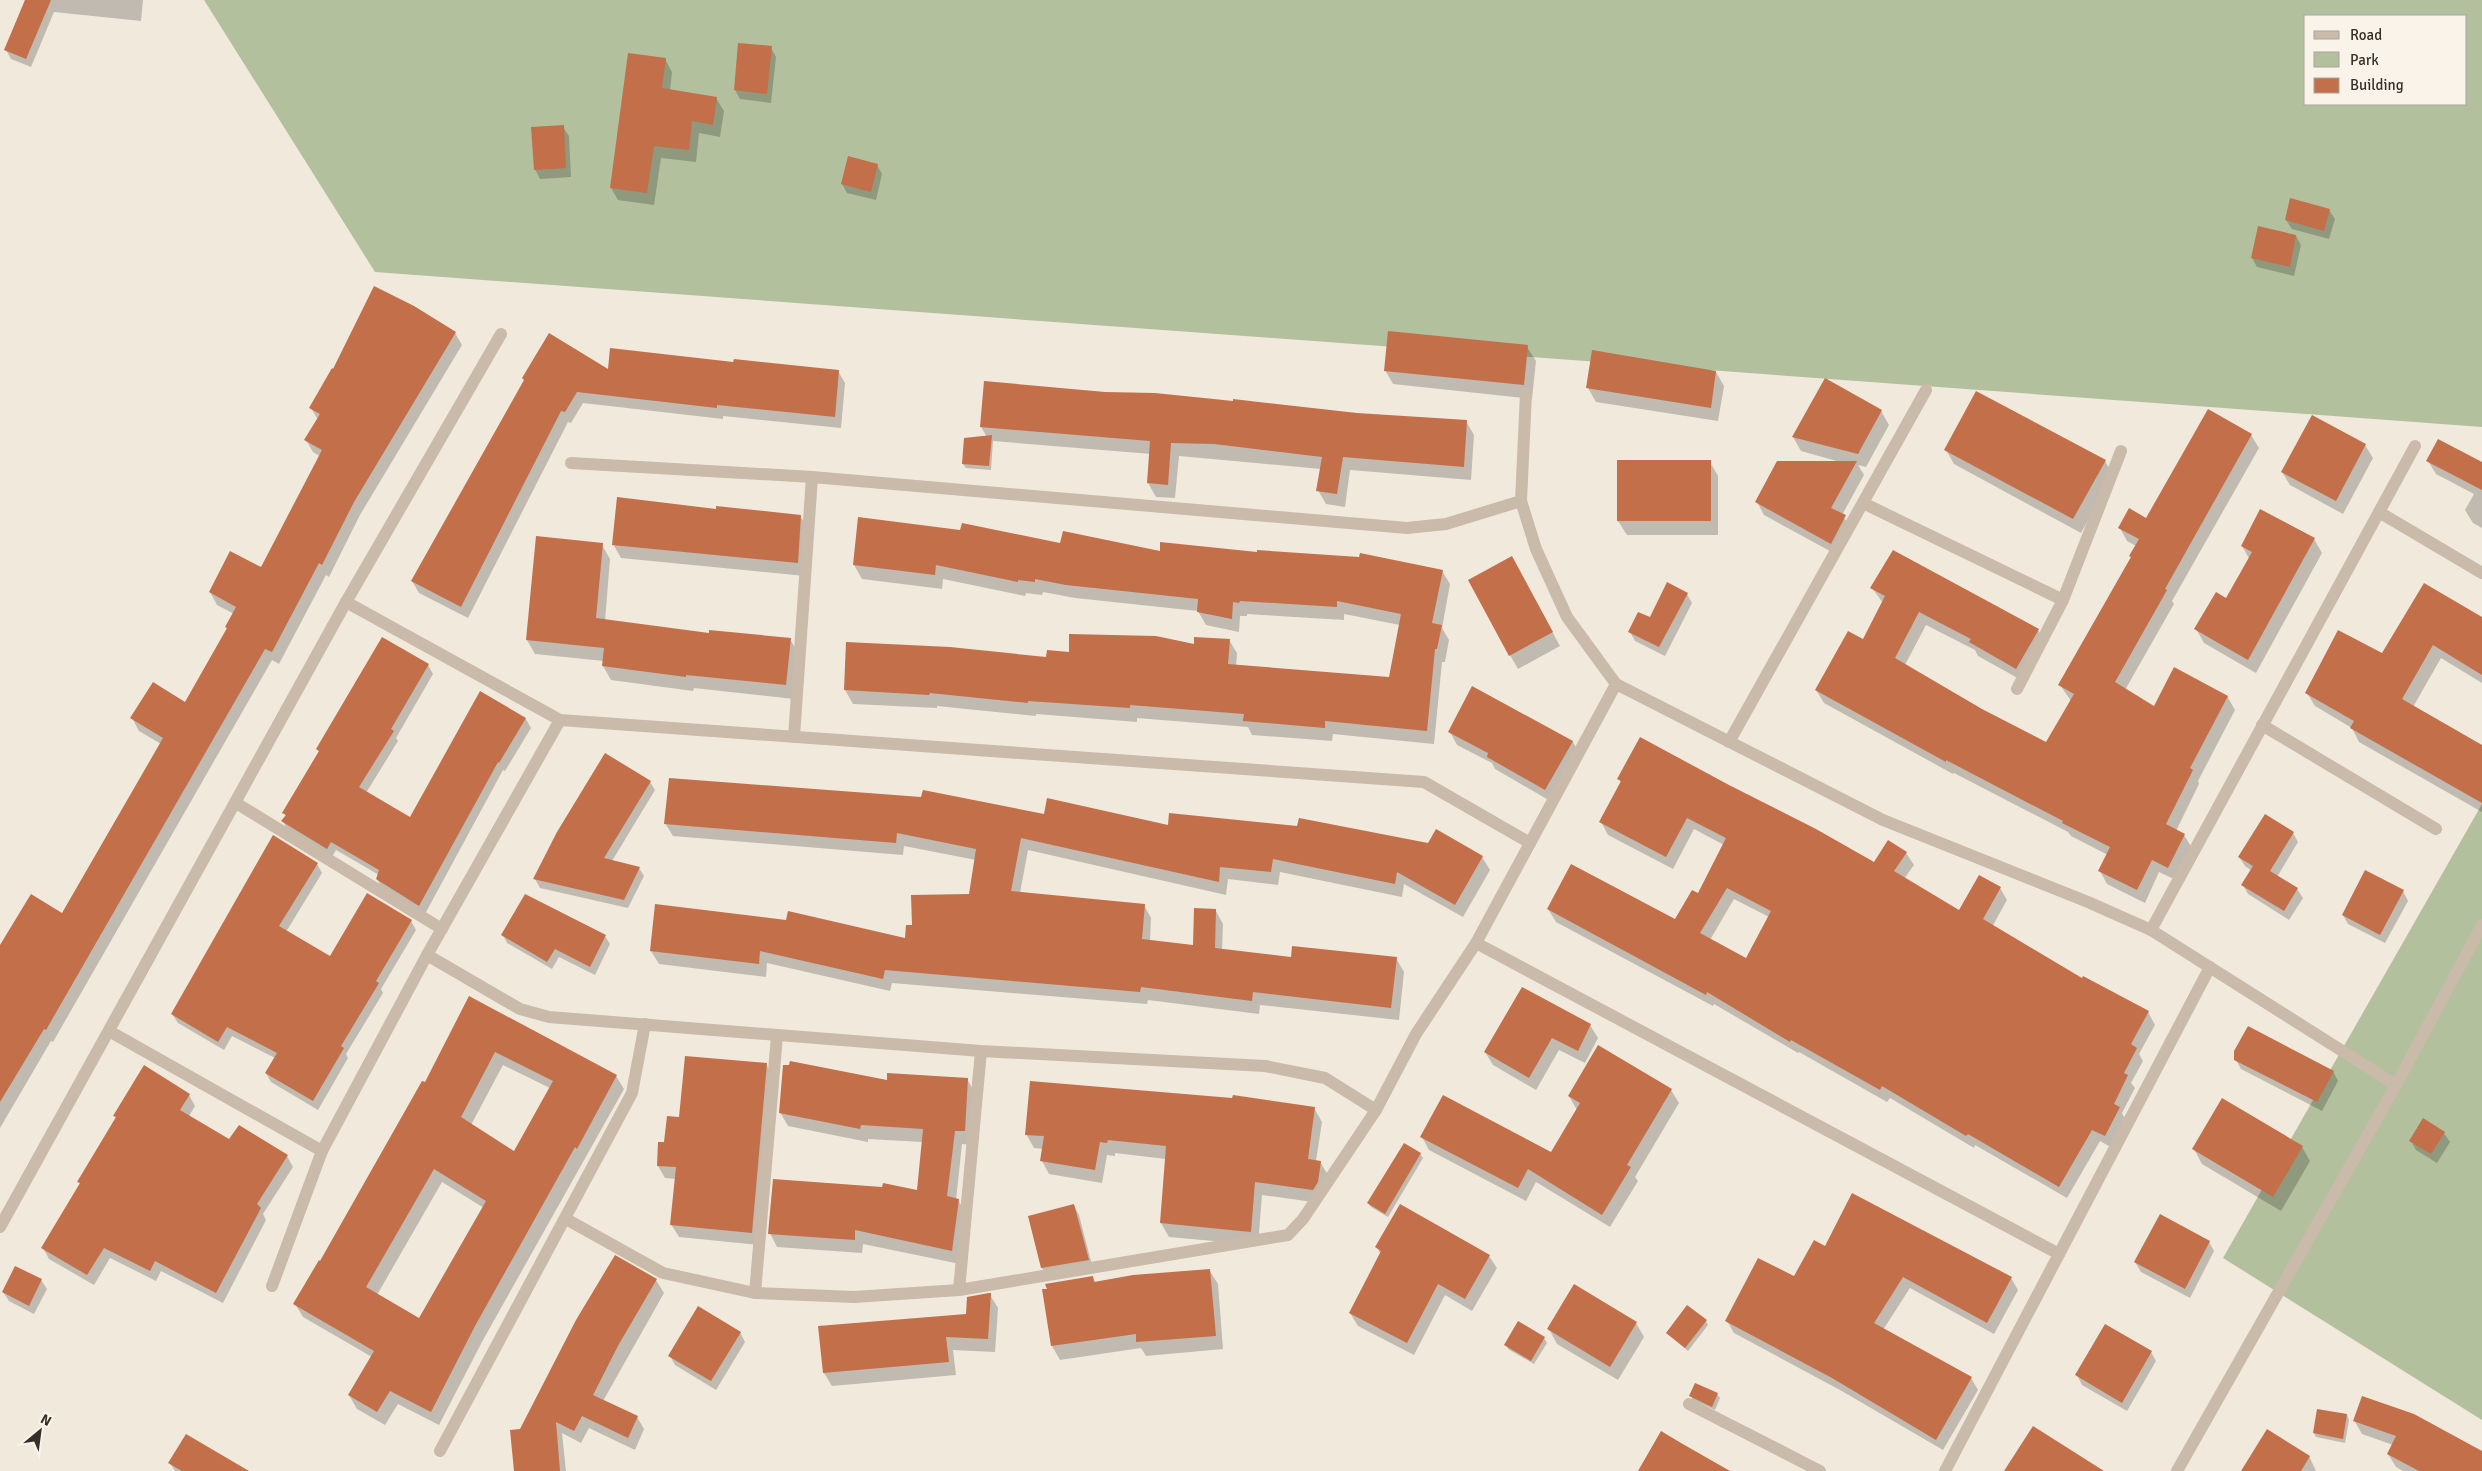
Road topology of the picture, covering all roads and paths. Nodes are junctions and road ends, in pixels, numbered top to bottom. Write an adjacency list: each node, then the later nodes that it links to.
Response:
1 (501, 334): 13 (street)
2 (1926, 390): 9 (street)
3 (1526, 394): 8 (street)
4 (2415, 446): 10 (street)
5 (2121, 451): 12 (street)
6 (571, 463): 7 (street)
7 (812, 477): 8 (street); 18 (street)
8 (1521, 501): 14 (street)
9 (1863, 503): 12 (street); 19 (street)
10 (2379, 512): 11 (street); 17 (street)
11 (2482, 573)
12 (2063, 600): 15 (street)
13 (346, 602): 16 (street); 20 (street)
14 (1616, 684): 19 (street); 22 (street)
15 (2016, 689)
16 (560, 720): 18 (street); 24 (street)
17 (2262, 725): 21 (street); 25 (street)
18 (794, 737): 22 (street)
19 (1729, 742): 25 (street)
20 (236, 803): 24 (street); 30 (street)
21 (2436, 829)
22 (1530, 843): 26 (street)
23 (2482, 926): 33 (street)
24 (442, 929): 27 (street)
25 (2151, 930): 28 (street)
26 (1476, 943): 34 (street); 38 (street)
27 (426, 956): 29 (street); 35 (street)
28 (2210, 967): 33 (street); 38 (street)
29 (645, 1024): 31 (street); 36 (street)
30 (109, 1031): 35 (street); 37 (street)
31 (778, 1036): 32 (street); 41 (street)
32 (981, 1051): 34 (street); 40 (street)
33 (2396, 1085): 46 (street)
34 (1376, 1110): 40 (street)
35 (322, 1151): 39 (street)
36 (566, 1219): 41 (street); 43 (street)
37 (0, 1227)
38 (2059, 1254): 45 (street)
39 (272, 1286)
40 (960, 1290): 41 (street)
41 (755, 1292)
42 (1689, 1404): 44 (street)
43 (440, 1451)
44 (1820, 1471)
45 (1945, 1471)
46 (2177, 1471)

